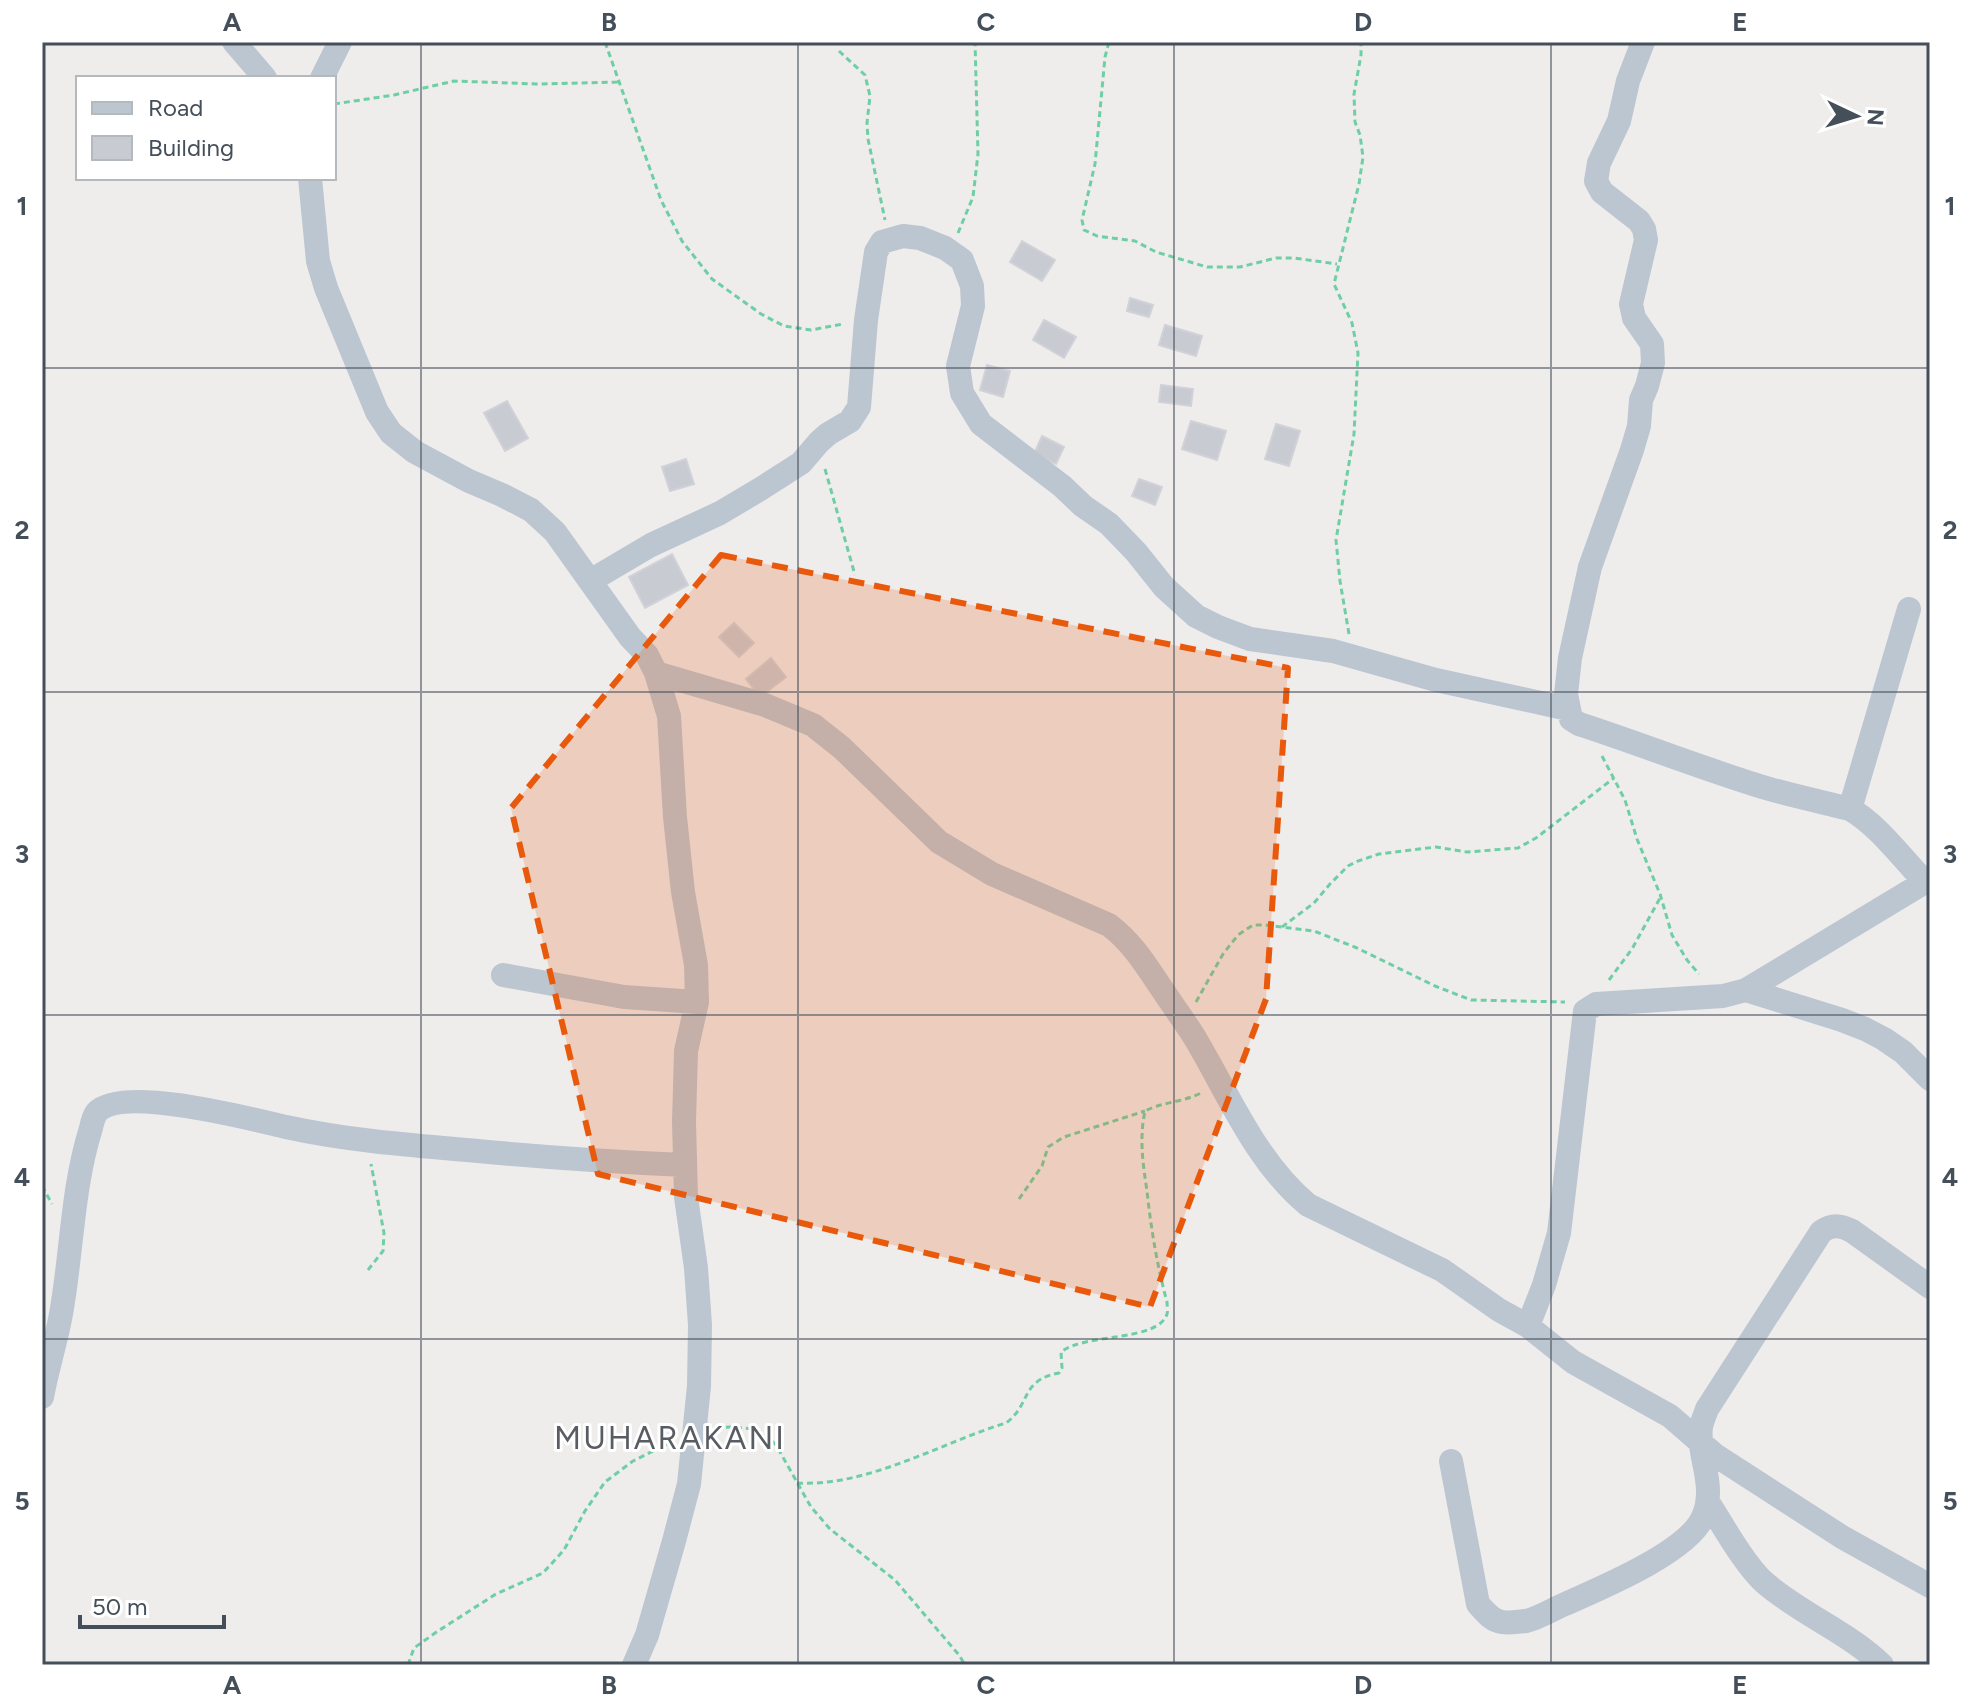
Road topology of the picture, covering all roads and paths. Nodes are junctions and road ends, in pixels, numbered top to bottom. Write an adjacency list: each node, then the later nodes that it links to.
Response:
1 (234, 42): 9 (street)
2 (340, 42): 10 (street)
3 (605, 42): 11 (path)
4 (975, 42): 15 (path)
5 (1109, 42): 16 (path)
6 (1361, 42): 16 (path)
7 (1643, 42): 24 (street)
8 (839, 51): 14 (path)
9 (263, 76)
10 (323, 76)
11 (620, 82): 12 (path); 17 (path)
12 (336, 104)
13 (310, 180): 20 (street)
14 (888, 239): 15 (street); 17 (street)
15 (945, 248): 22 (street)
16 (1339, 264): 22 (path)
17 (866, 320): 18 (street)
18 (819, 442): 19 (path); 20 (street)
19 (855, 575)
20 (590, 581): 23 (street)
21 (1909, 609): 27 (street)
22 (1353, 657): 24 (street)
23 (656, 673): 34 (street); 36 (street)
24 (1568, 709): 27 (street)
25 (1601, 752): 26 (path)
26 (1614, 778): 29 (path); 30 (path)
27 (1850, 809): 28 (street)
28 (1927, 880): 33 (street)
29 (1661, 896): 32 (path); 33 (path)
30 (1282, 927): 35 (path); 36 (path)
31 (503, 975): 34 (street)
32 (1608, 981)
33 (1735, 993): 35 (street); 37 (street)
34 (697, 1002): 41 (street)
35 (1585, 1011): 45 (street)
36 (1184, 1021): 38 (street)
37 (1930, 1079)
38 (1219, 1083): 39 (path); 45 (street)
39 (1145, 1111): 42 (path); 50 (path)
40 (375, 1141): 41 (street); 43 (path); 46 (street)
41 (685, 1165): 47 (street)
42 (1019, 1199)
43 (368, 1270)
44 (1930, 1287): 48 (street)
45 (1528, 1326): 48 (street)
46 (42, 1397)
47 (695, 1431): 50 (path); 53 (path); 54 (street)
48 (1701, 1442): 51 (street); 52 (street)
49 (1451, 1461): 51 (street)
50 (797, 1483): 55 (path)
51 (1708, 1502): 56 (street)
52 (1930, 1586)
53 (408, 1665)
54 (634, 1665)
55 (965, 1665)
56 (1882, 1665)

